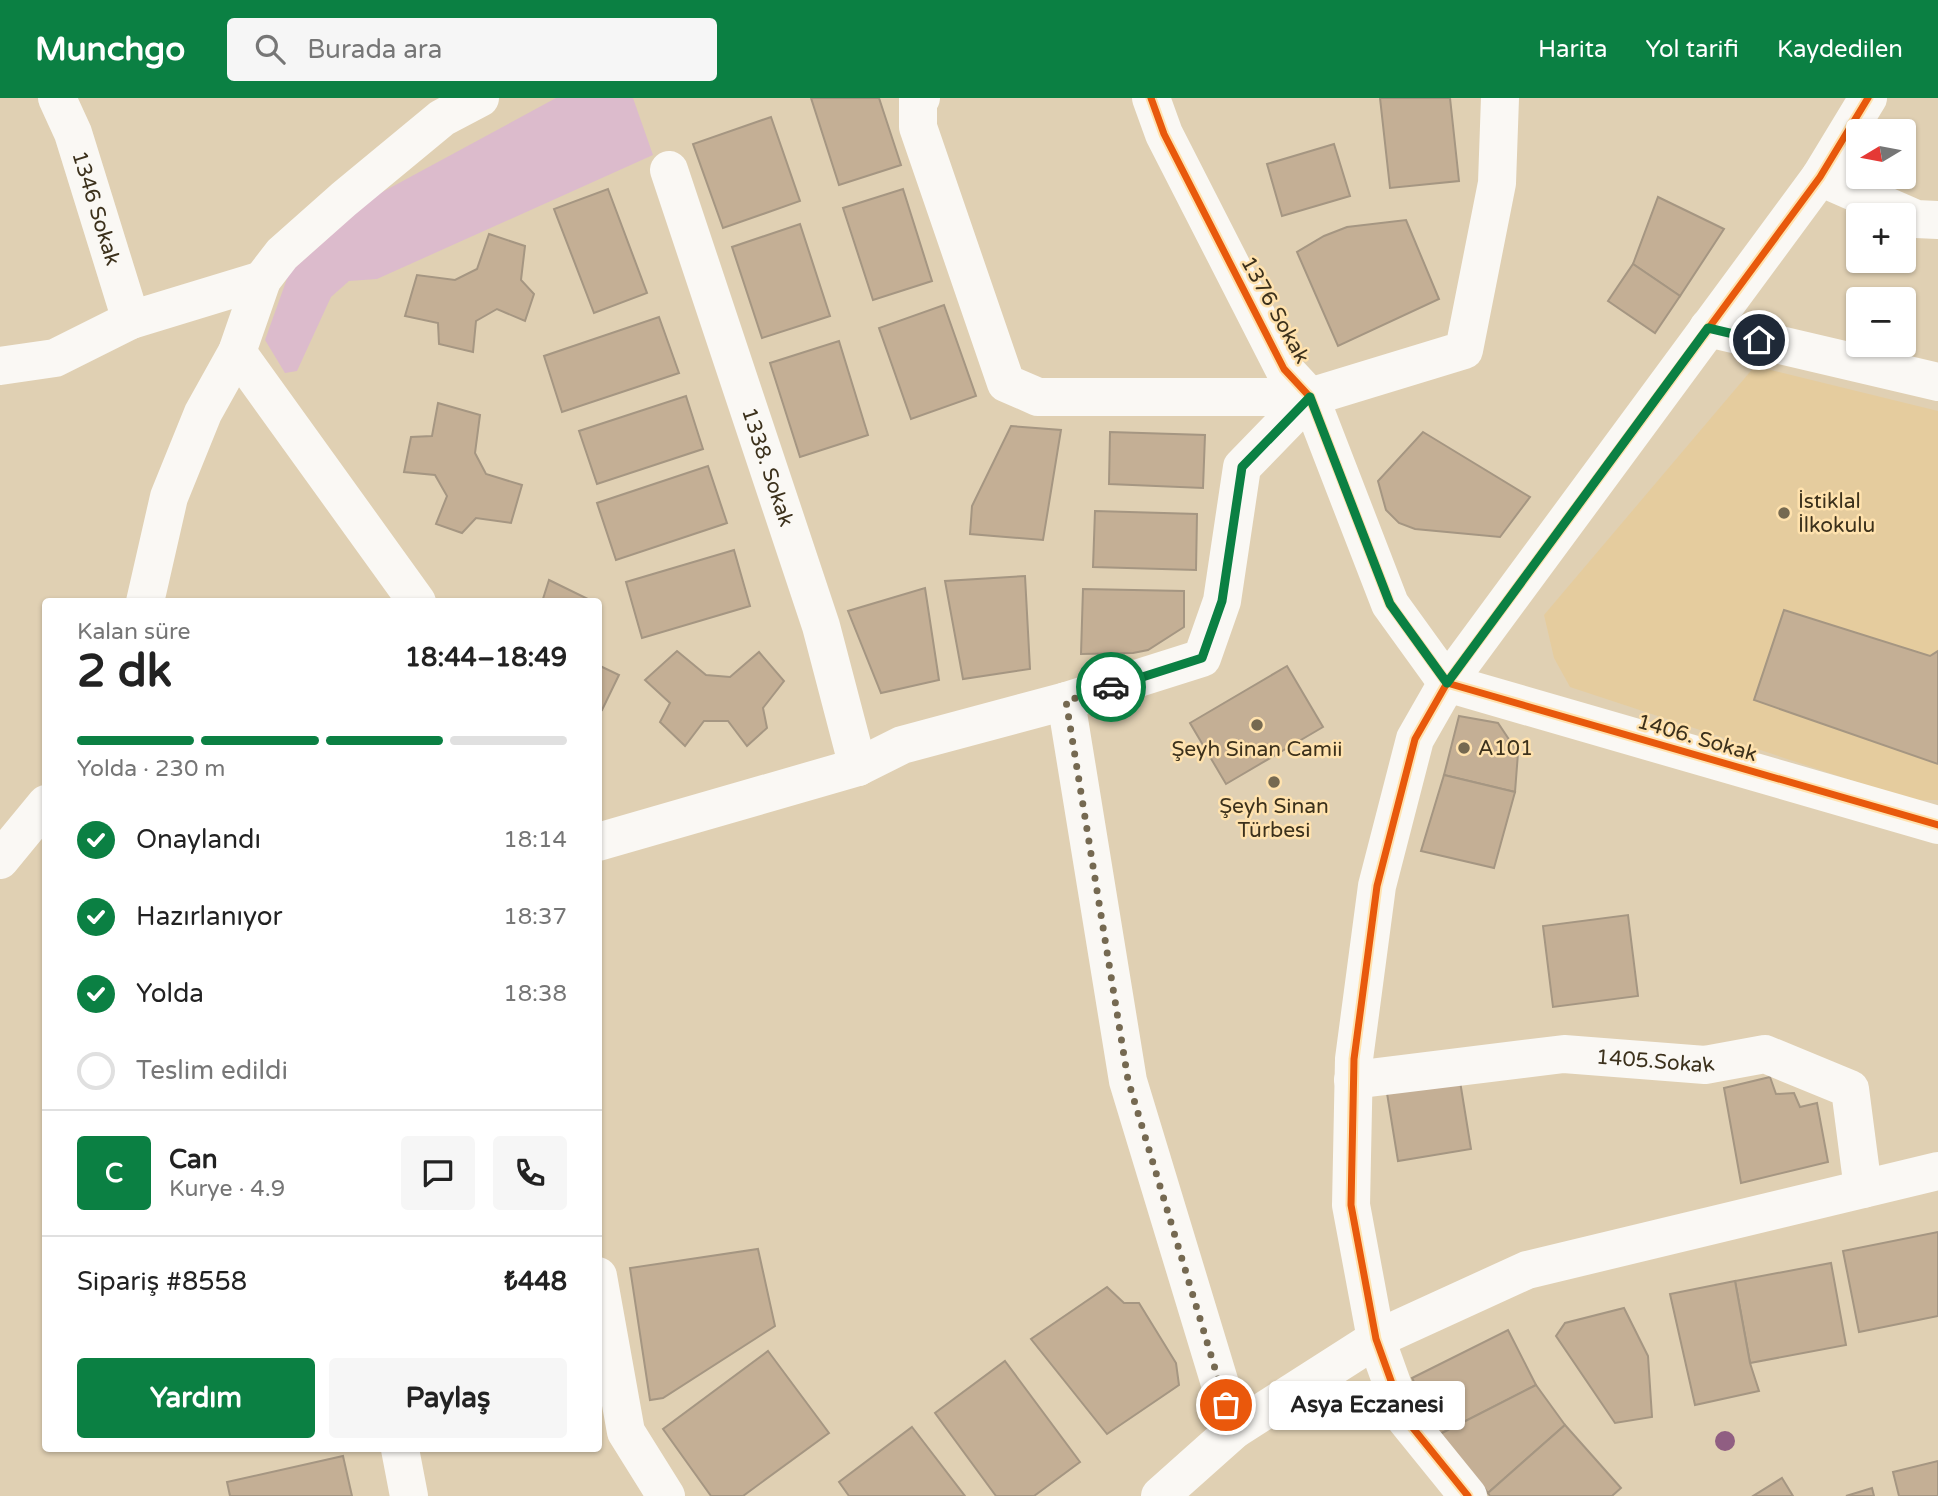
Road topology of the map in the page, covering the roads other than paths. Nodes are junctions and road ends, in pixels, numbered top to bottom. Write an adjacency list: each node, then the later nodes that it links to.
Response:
1 (57, 98): 12 (street, 1346 Sokak)
2 (480, 98): 7 (street)
3 (921, 98): 17 (street)
4 (1151, 98): 17 (street, 1376 Sokak)
5 (1500, 98): 17 (street)
6 (1868, 98): 9 (street)
7 (430, 108): 11 (street)
8 (669, 170): 22 (street, 1338. Sokak)
9 (1820, 177): 10 (street); 13 (street)
10 (1938, 220)
11 (262, 280): 12 (street); 14 (street)
12 (131, 320): 15 (street)
13 (1708, 328): 16 (street); 20 (street)
14 (237, 352): 18 (street); 19 (street)
15 (0, 366)
16 (1938, 382)
17 (1310, 397): 20 (street, 1376 Sokak); 21 (street)
18 (146, 598)
19 (414, 598)
20 (1447, 683): 24 (street, 1406. Sokak); 27 (street)
21 (1066, 701): 22 (street); 32 (street)
22 (858, 767): 25 (street)
23 (42, 809): 26 (street)
24 (1938, 825)
25 (602, 841)
26 (0, 860)
27 (1353, 1080): 29 (street, 1405.Sokak); 31 (street)
28 (1938, 1171): 29 (street)
29 (1863, 1189): 31 (street)
30 (602, 1298): 35 (street)
31 (1376, 1339): 32 (street); 37 (street)
32 (1234, 1430): 36 (street)
33 (401, 1452): 34 (street)
34 (409, 1496)
35 (666, 1496)
36 (1160, 1496)
37 (1468, 1496)

